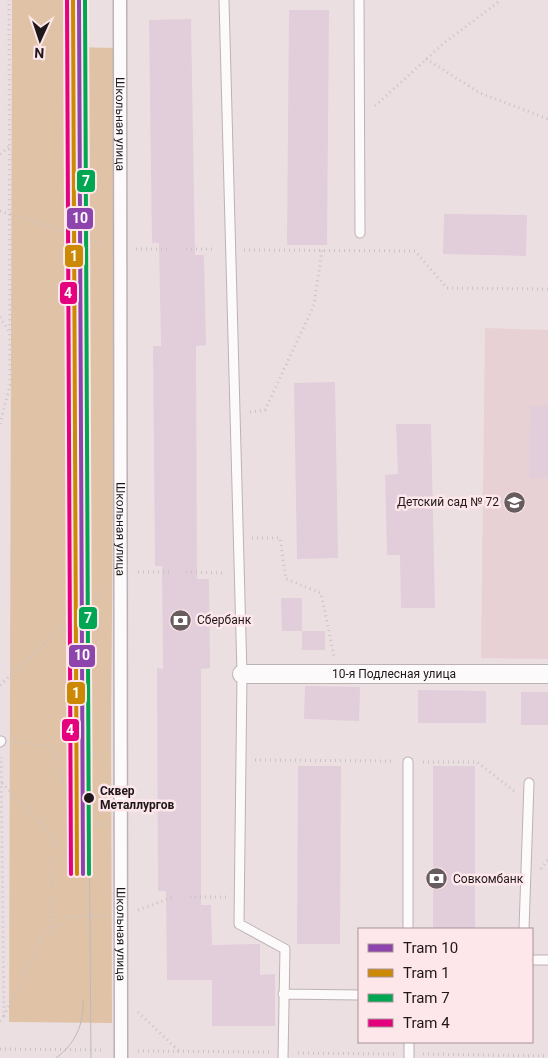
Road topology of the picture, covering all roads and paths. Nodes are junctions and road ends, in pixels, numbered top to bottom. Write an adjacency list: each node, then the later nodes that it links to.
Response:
1 (9, 0): 9 (path)
2 (120, 0): 14 (street, Школьная улица)
3 (224, 0): 17 (lane)
4 (359, 0): 8 (lane)
5 (501, 0): 6 (path)
6 (426, 59): 7 (path); 8 (path)
7 (548, 119)
8 (360, 120): 13 (lane)
9 (9, 147): 10 (path); 12 (path)
10 (0, 154)
11 (0, 211): 12 (path)
12 (10, 214): 14 (path); 21 (path)
13 (360, 233)
14 (121, 249): 15 (path); 25 (street, Школьная улица)
15 (168, 249)
16 (186, 249): 17 (path)
17 (231, 250): 18 (path); 22 (lane)
18 (322, 250): 19 (path); 22 (path)
19 (548, 289)
20 (0, 317): 21 (path)
21 (10, 333): 23 (path)
22 (235, 414): 24 (lane)
23 (0, 424)
24 (238, 537): 28 (lane); 30 (path)
25 (121, 572): 26 (path); 32 (path); 43 (street, Школьная улица)
26 (170, 572)
27 (186, 572): 28 (path)
28 (239, 573): 29 (lane)
29 (242, 674): 30 (street, 10-я Подлесная улица); 34 (lane)
30 (337, 674): 31 (street, 10-я Подлесная улица)
31 (548, 674)
32 (0, 685)
33 (0, 741): 36 (path); 39 (path)
34 (241, 760): 35 (path); 42 (lane)
35 (408, 762): 38 (path); 44 (lane)
36 (2, 782): 46 (path); 52 (path)
37 (529, 784): 38 (lane)
38 (528, 802): 45 (lane)
39 (78, 827)
40 (172, 897): 43 (path)
41 (190, 897): 42 (path)
42 (239, 897): 49 (lane)
43 (121, 915): 46 (path); 50 (street, Школьная улица)
44 (408, 928)
45 (524, 928)
46 (50, 931): 52 (path)
47 (533, 960): 48 (lane)
48 (548, 960)
49 (283, 994): 51 (lane); 59 (lane)
50 (121, 995): 56 (path); 58 (street, Школьная улица)
51 (358, 995)
52 (4, 1016): 53 (path)
53 (0, 1021)
54 (409, 1043): 60 (lane)
55 (0, 1049): 58 (path)
56 (179, 1051): 58 (path); 59 (path)
57 (384, 1053): 59 (path); 60 (path); 62 (path)
58 (121, 1054)
59 (283, 1055)
60 (409, 1056): 61 (path)
61 (548, 1056)
62 (384, 1058)

